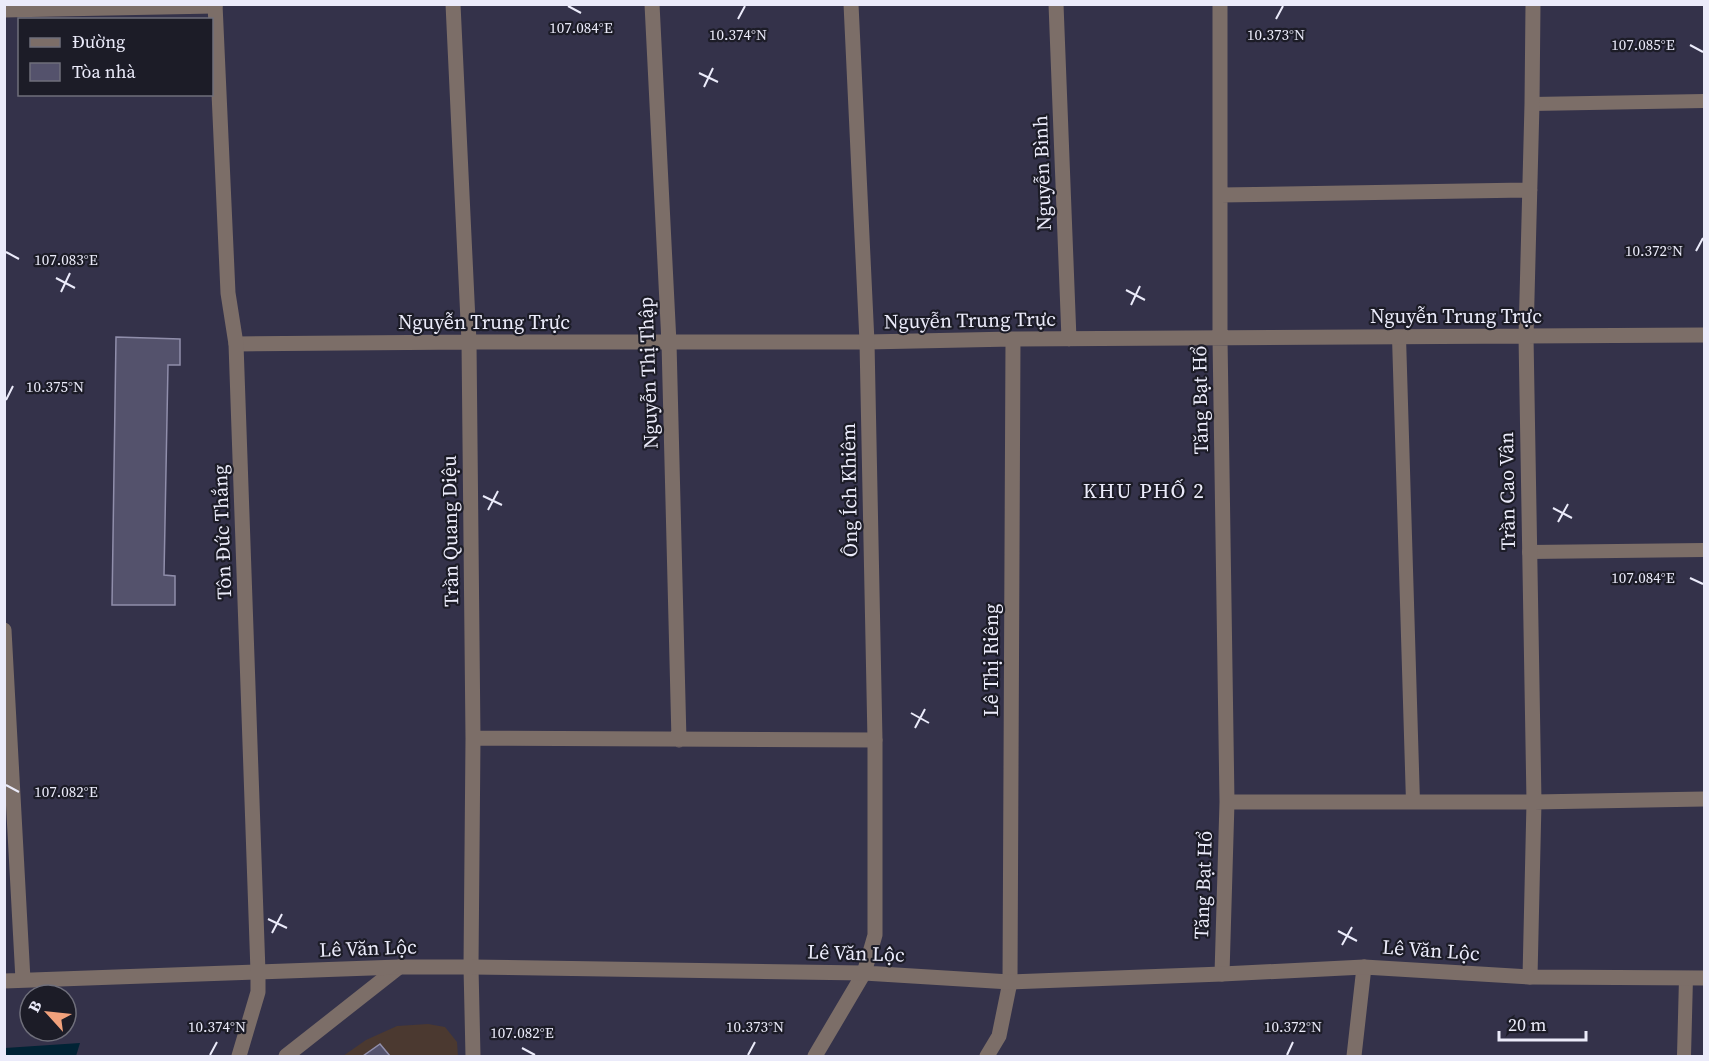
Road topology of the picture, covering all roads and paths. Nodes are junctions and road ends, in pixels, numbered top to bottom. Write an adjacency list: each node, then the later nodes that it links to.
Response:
1 (453, 4): 19 (street, Trần Quang Diệu)
2 (652, 4): 21 (street, Nguyễn Thị Thập)
3 (851, 4): 20 (street, Ông Ích Khiêm)
4 (1056, 4): 18 (street, Nguyễn Bình)
5 (1220, 4): 12 (street, Tăng Bạt Hổ)
6 (1533, 4): 10 (street, Trần Cao Vân)
7 (215, 5): 8 (street); 22 (street, Tôn Đức Thắng)
8 (4, 10)
9 (1704, 101): 10 (lane)
10 (1532, 104): 11 (street, Trần Cao Vân)
11 (1530, 190): 12 (street); 14 (street, Trần Cao Vân)
12 (1220, 195): 16 (street, Tăng Bạt Hổ)
13 (1704, 335): 14 (street, Nguyễn Trung Trực)
14 (1526, 336): 15 (street, Nguyễn Trung Trực); 24 (street, Trần Cao Vân)
15 (1399, 337): 16 (street, Nguyễn Trung Trực); 31 (lane)
16 (1220, 338): 18 (street, Nguyễn Trung Trực); 30 (street, Tăng Bạt Hổ)
17 (1013, 339): 18 (street, Nguyễn Trung Trực); 20 (street, Nguyễn Trung Trực); 44 (street, Lê Thị Riêng)
18 (1069, 339)
19 (468, 342): 21 (street, Nguyễn Trung Trực); 22 (street, Nguyễn Trung Trực); 26 (street, Trần Quang Diệu)
20 (867, 342): 21 (street, Nguyễn Trung Trực); 28 (street, Ông Ích Khiêm)
21 (669, 343): 27 (street, Nguyễn Thị Thập)
22 (236, 344): 36 (street, Tôn Đức Thắng)
23 (1704, 550): 24 (lane)
24 (1529, 552): 32 (street, Trần Cao Vân)
25 (4, 630): 42 (street)
26 (473, 738): 27 (street); 35 (street, Trần Quang Diệu)
27 (679, 740): 28 (street)
28 (875, 740): 37 (street, Ông Ích Khiêm)
29 (1704, 799): 32 (street)
30 (1227, 802): 31 (street); 38 (street, Tăng Bạt Hổ)
31 (1413, 802): 32 (street)
32 (1534, 802): 39 (street, Trần Cao Vân)
33 (1364, 966): 38 (street, Lê Văn Lộc); 39 (street, Lê Văn Lộc); 50 (street)
34 (399, 967): 35 (street, Lê Văn Lộc); 36 (street, Lê Văn Lộc); 46 (street)
35 (471, 967): 37 (street, Lê Văn Lộc); 47 (street, Trần Quang Diệu)
36 (258, 972): 42 (street, Lê Văn Lộc); 45 (street, Tôn Đức Thắng)
37 (864, 973): 44 (street, Lê Văn Lộc); 48 (street, Ông Ích Khiêm)
38 (1222, 974): 44 (street, Lê Văn Lộc)
39 (1530, 977): 40 (street, Lê Văn Lộc)
40 (1686, 978): 41 (street, Lê Văn Lộc); 51 (lane)
41 (1704, 978)
42 (23, 980): 43 (street, Lê Văn Lộc)
43 (4, 981)
44 (1010, 982): 49 (street, Lê Thị Riêng)
45 (239, 1056)
46 (286, 1056)
47 (473, 1056)
48 (815, 1056)
49 (987, 1056)
50 (1354, 1056)
51 (1684, 1056)

